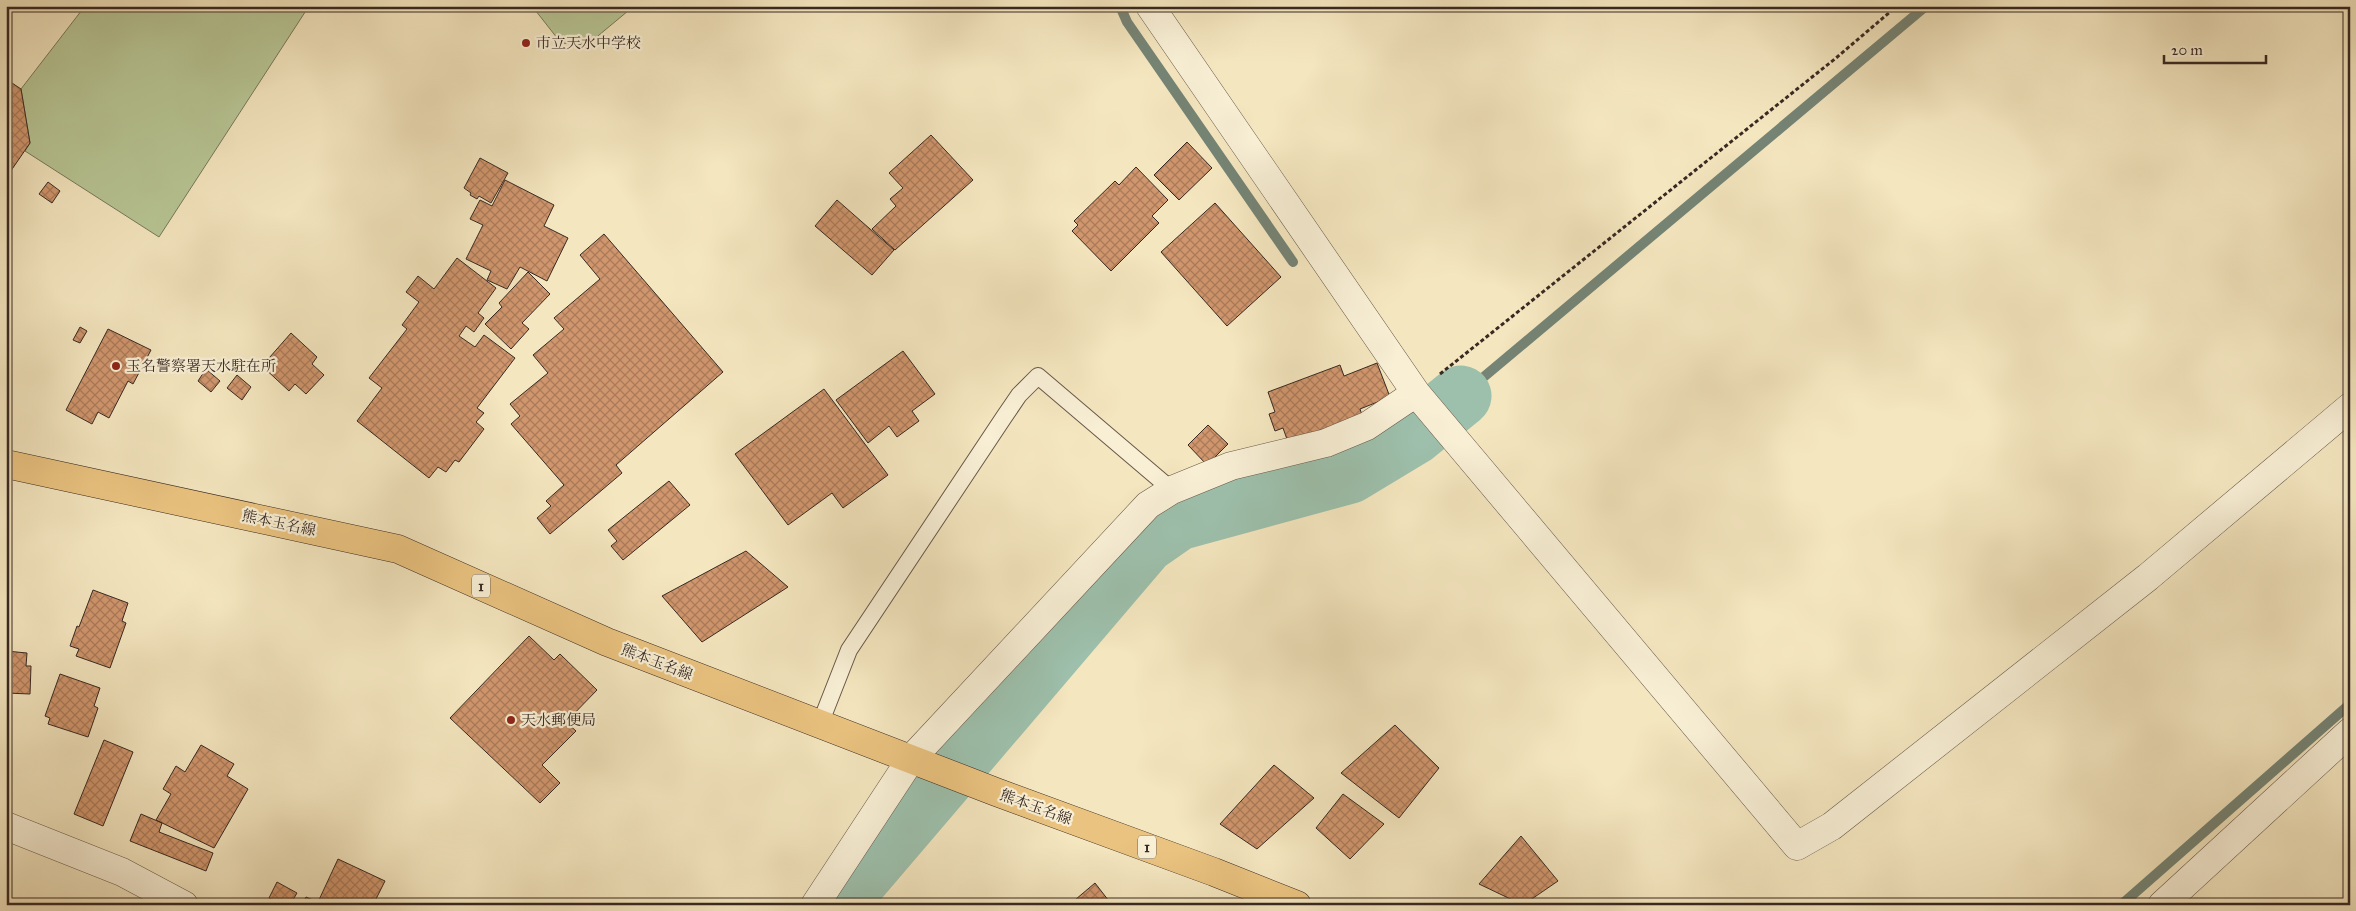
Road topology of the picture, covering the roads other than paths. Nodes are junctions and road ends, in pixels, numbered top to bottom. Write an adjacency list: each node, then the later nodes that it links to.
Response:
1 (1150, 6): 2 (street)
2 (1422, 399): 3 (street); 5 (street)
3 (2350, 407)
4 (6, 464): 6 (main road, 熊本玉名線 / 1)
5 (1172, 490): 6 (lane); 8 (street)
6 (820, 724): 8 (main road, 熊本玉名線 / 1)
7 (2350, 732): 13 (street)
8 (912, 759): 11 (street); 12 (main road, 熊本玉名線 / 1)
9 (6, 826): 10 (street)
10 (184, 905)
11 (815, 905)
12 (1297, 905)
13 (2162, 905)

